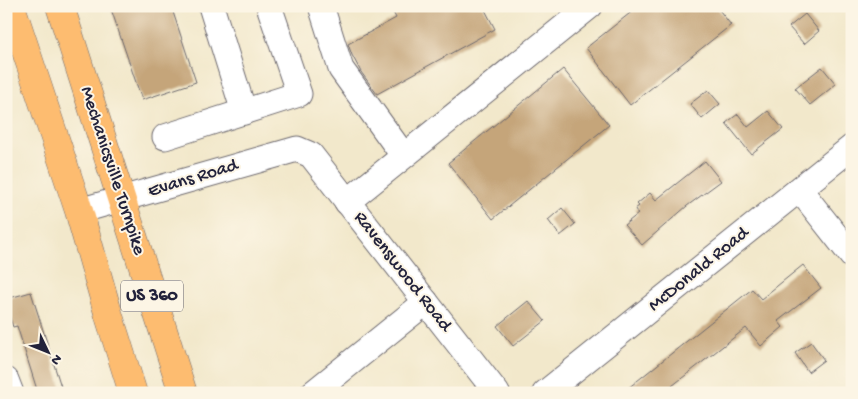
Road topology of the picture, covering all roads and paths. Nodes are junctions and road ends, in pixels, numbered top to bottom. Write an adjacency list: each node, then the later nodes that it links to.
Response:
1 (11, 6): 15 (highway, US 360)
2 (60, 6): 13 (highway, Mechanicsville Turnpike / US 360)
3 (269, 6): 7 (street)
4 (321, 6): 11 (street)
5 (590, 6): 11 (street)
6 (217, 8): 7 (street)
7 (244, 112): 8 (street)
8 (166, 137)
9 (852, 147): 12 (street, McDonald Road)
10 (306, 153): 13 (street, Evans Road); 14 (street, Ravenswood Road)
11 (403, 155): 14 (street)
12 (800, 190): 16 (street); 24 (street, McDonald Road)
13 (122, 200): 15 (street, Evans Road); 21 (highway, Mechanicsville Turnpike / US 360)
14 (347, 202): 17 (street, Ravenswood Road)
15 (79, 212): 20 (highway, US 360)
16 (852, 256)
17 (426, 302): 22 (street); 23 (street, Ravenswood Road)
18 (6, 380): 19 (street)
19 (11, 393)
20 (133, 393)
21 (183, 393)
22 (313, 393)
23 (497, 393)
24 (545, 393)

